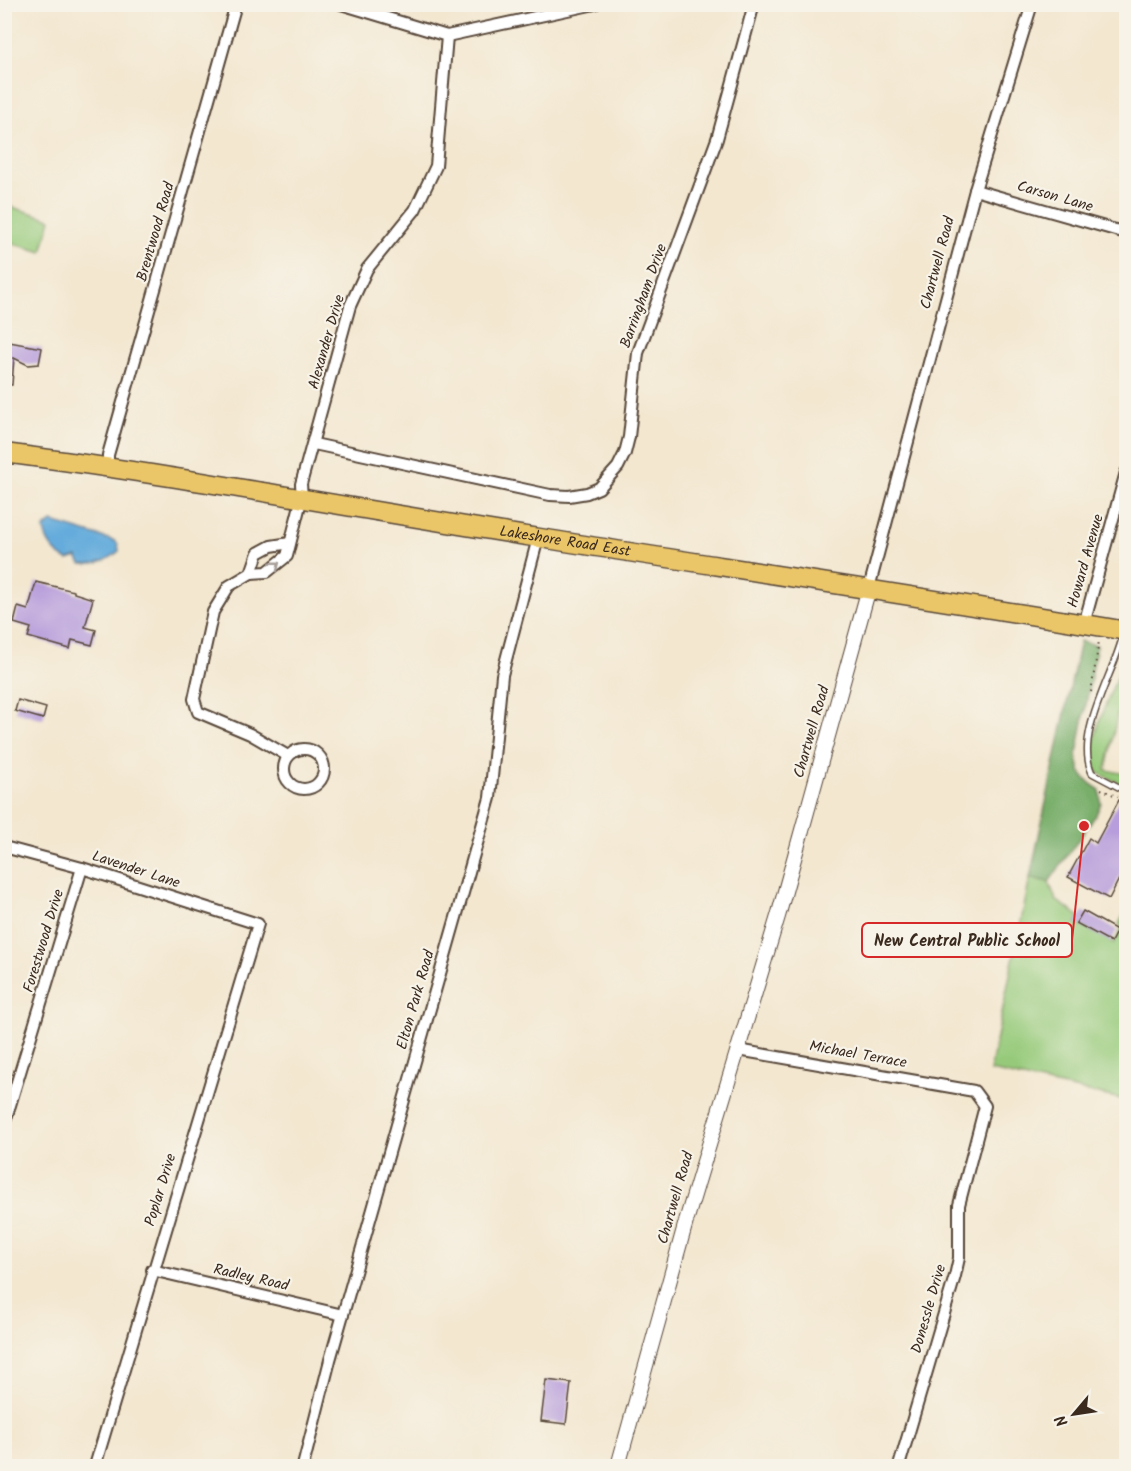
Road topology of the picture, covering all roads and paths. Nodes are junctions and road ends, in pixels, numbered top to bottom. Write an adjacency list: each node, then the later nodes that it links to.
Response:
1 (236, 4): 11 (street, Brentwood Road)
2 (341, 4): 6 (street)
3 (595, 4): 6 (street)
4 (754, 4): 9 (street, Barringham Drive)
5 (1032, 4): 7 (street, Chartwell Road)
6 (447, 36): 9 (street, Alexander Drive)
7 (975, 190): 8 (street, Carson Lane); 17 (street, Chartwell Road)
8 (1126, 232)
9 (314, 444): 13 (street, Alexander Drive)
10 (4, 453): 11 (main road, Lakeshore Road East)
11 (108, 467): 13 (main road, Lakeshore Road East)
12 (1126, 472): 18 (street, Howard Avenue)
13 (302, 497): 14 (main road, Lakeshore Road East); 15 (street, Alexander Drive)
14 (538, 538): 17 (main road, Lakeshore Road East); 29 (street, Elton Park Road)
15 (290, 543): 16 (street, Alexander Drive, one-way to 15); 16 (street)
16 (251, 573): 20 (street)
17 (869, 588): 18 (main road, Lakeshore Road East); 25 (street, Chartwell Road)
18 (1084, 624): 19 (main road, Lakeshore Road East)
19 (1125, 631): 21 (lane)
20 (288, 756)
21 (1126, 791)
22 (4, 847): 23 (street, Lavender Lane)
23 (82, 868): 24 (street, Lavender Lane); 27 (street, Forestwood Drive)
24 (258, 924): 28 (street, Poplar Drive)
25 (738, 1050): 26 (street, Michael Terrace); 32 (street, Chartwell Road)
26 (974, 1091): 33 (street, Donessle Drive)
27 (4, 1125)
28 (152, 1270): 29 (street, Radley Road); 30 (street, Poplar Drive)
29 (343, 1315): 31 (street, Elton Park Road)
30 (94, 1467)
31 (303, 1467)
32 (618, 1467)
33 (899, 1467)

